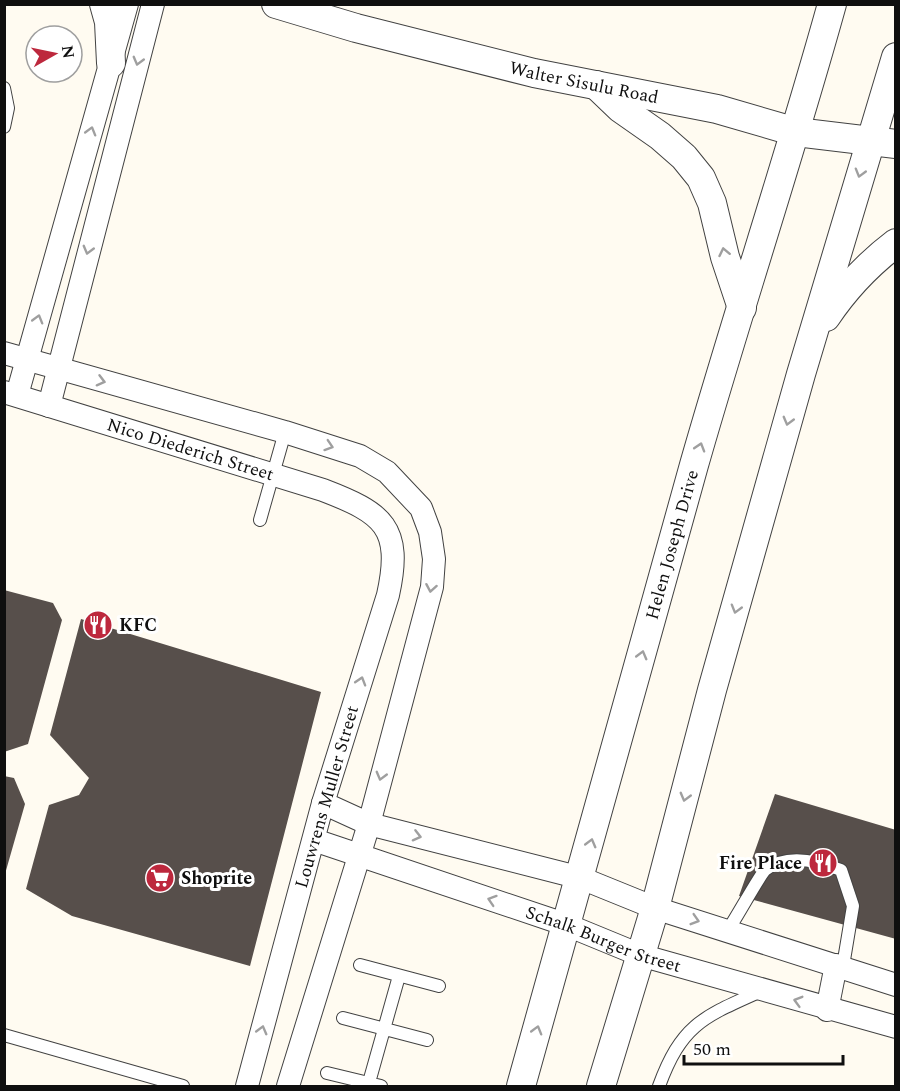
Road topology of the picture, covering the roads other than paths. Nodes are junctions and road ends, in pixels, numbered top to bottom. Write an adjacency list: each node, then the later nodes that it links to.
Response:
1 (104, 4): 7 (street)
2 (127, 4): 7 (street)
3 (153, 4): 17 (street, one-way to 17)
4 (276, 4): 8 (street, Walter Sisulu Road)
5 (832, 4): 11 (street, Helen Joseph Drive)
6 (896, 57): 12 (street)
7 (111, 63): 16 (street, one-way to 7)
8 (595, 85): 11 (street, Walter Sisulu Road); 14 (street, one-way to 8)
9 (4, 88): 10 (lane)
10 (4, 127)
11 (796, 132): 12 (street, Walter Sisulu Road); 14 (street, Helen Joseph Drive)
12 (882, 142): 18 (street, one-way to 18)
13 (896, 243): 18 (street)
14 (742, 308): 29 (street, Helen Joseph Drive, one-way to 14)
15 (4, 353): 16 (street)
16 (27, 359): 17 (street); 19 (street)
17 (57, 369): 20 (street); 21 (street, one-way to 21)
18 (801, 374): 30 (street, one-way to 30)
19 (11, 393): 20 (street, Nico Diederich Street)
20 (48, 406): 22 (street, Nico Diederich Street)
21 (285, 432): 22 (lane); 26 (street, one-way to 26)
22 (273, 475): 23 (street, Nico Diederich Street); 24 (lane)
23 (373, 513): 25 (street, Louwrens Muller Street, one-way to 23)
24 (260, 520)
25 (323, 803): 26 (street); 27 (street, Louwrens Muller Street)
26 (369, 824): 28 (street); 29 (street, one-way to 29)
27 (314, 840): 28 (street, Schalk Burger Street); 49 (street, Louwrens Muller Street, one-way to 27)
28 (357, 855): 31 (street, Schalk Burger Street, one-way to 28); 50 (street)
29 (582, 878): 30 (street); 31 (street, Helen Joseph Drive)
30 (656, 908): 32 (street, one-way to 32); 33 (street)
31 (567, 925): 33 (street, Schalk Burger Street); 52 (street, Helen Joseph Drive, one-way to 31)
32 (728, 930): 35 (street); 35 (lane)
33 (640, 955): 39 (street, Schalk Burger Street); 53 (street)
34 (360, 965): 36 (lane)
35 (839, 965): 37 (street); 40 (street)
36 (399, 976): 38 (lane); 43 (lane)
37 (896, 985)
38 (439, 986)
39 (762, 991): 40 (street, Schalk Burger Street, one-way to 39); 54 (lane)
40 (827, 1010): 42 (street, Schalk Burger Street)
41 (343, 1018): 43 (lane)
42 (896, 1027)
43 (384, 1028): 45 (lane); 47 (lane)
44 (4, 1035): 48 (lane)
45 (427, 1041)
46 (327, 1073): 47 (lane)
47 (368, 1084): 51 (lane)
48 (183, 1086)
49 (247, 1086)
50 (288, 1086)
51 (381, 1086)
52 (521, 1086)
53 (601, 1086)
54 (659, 1086)

